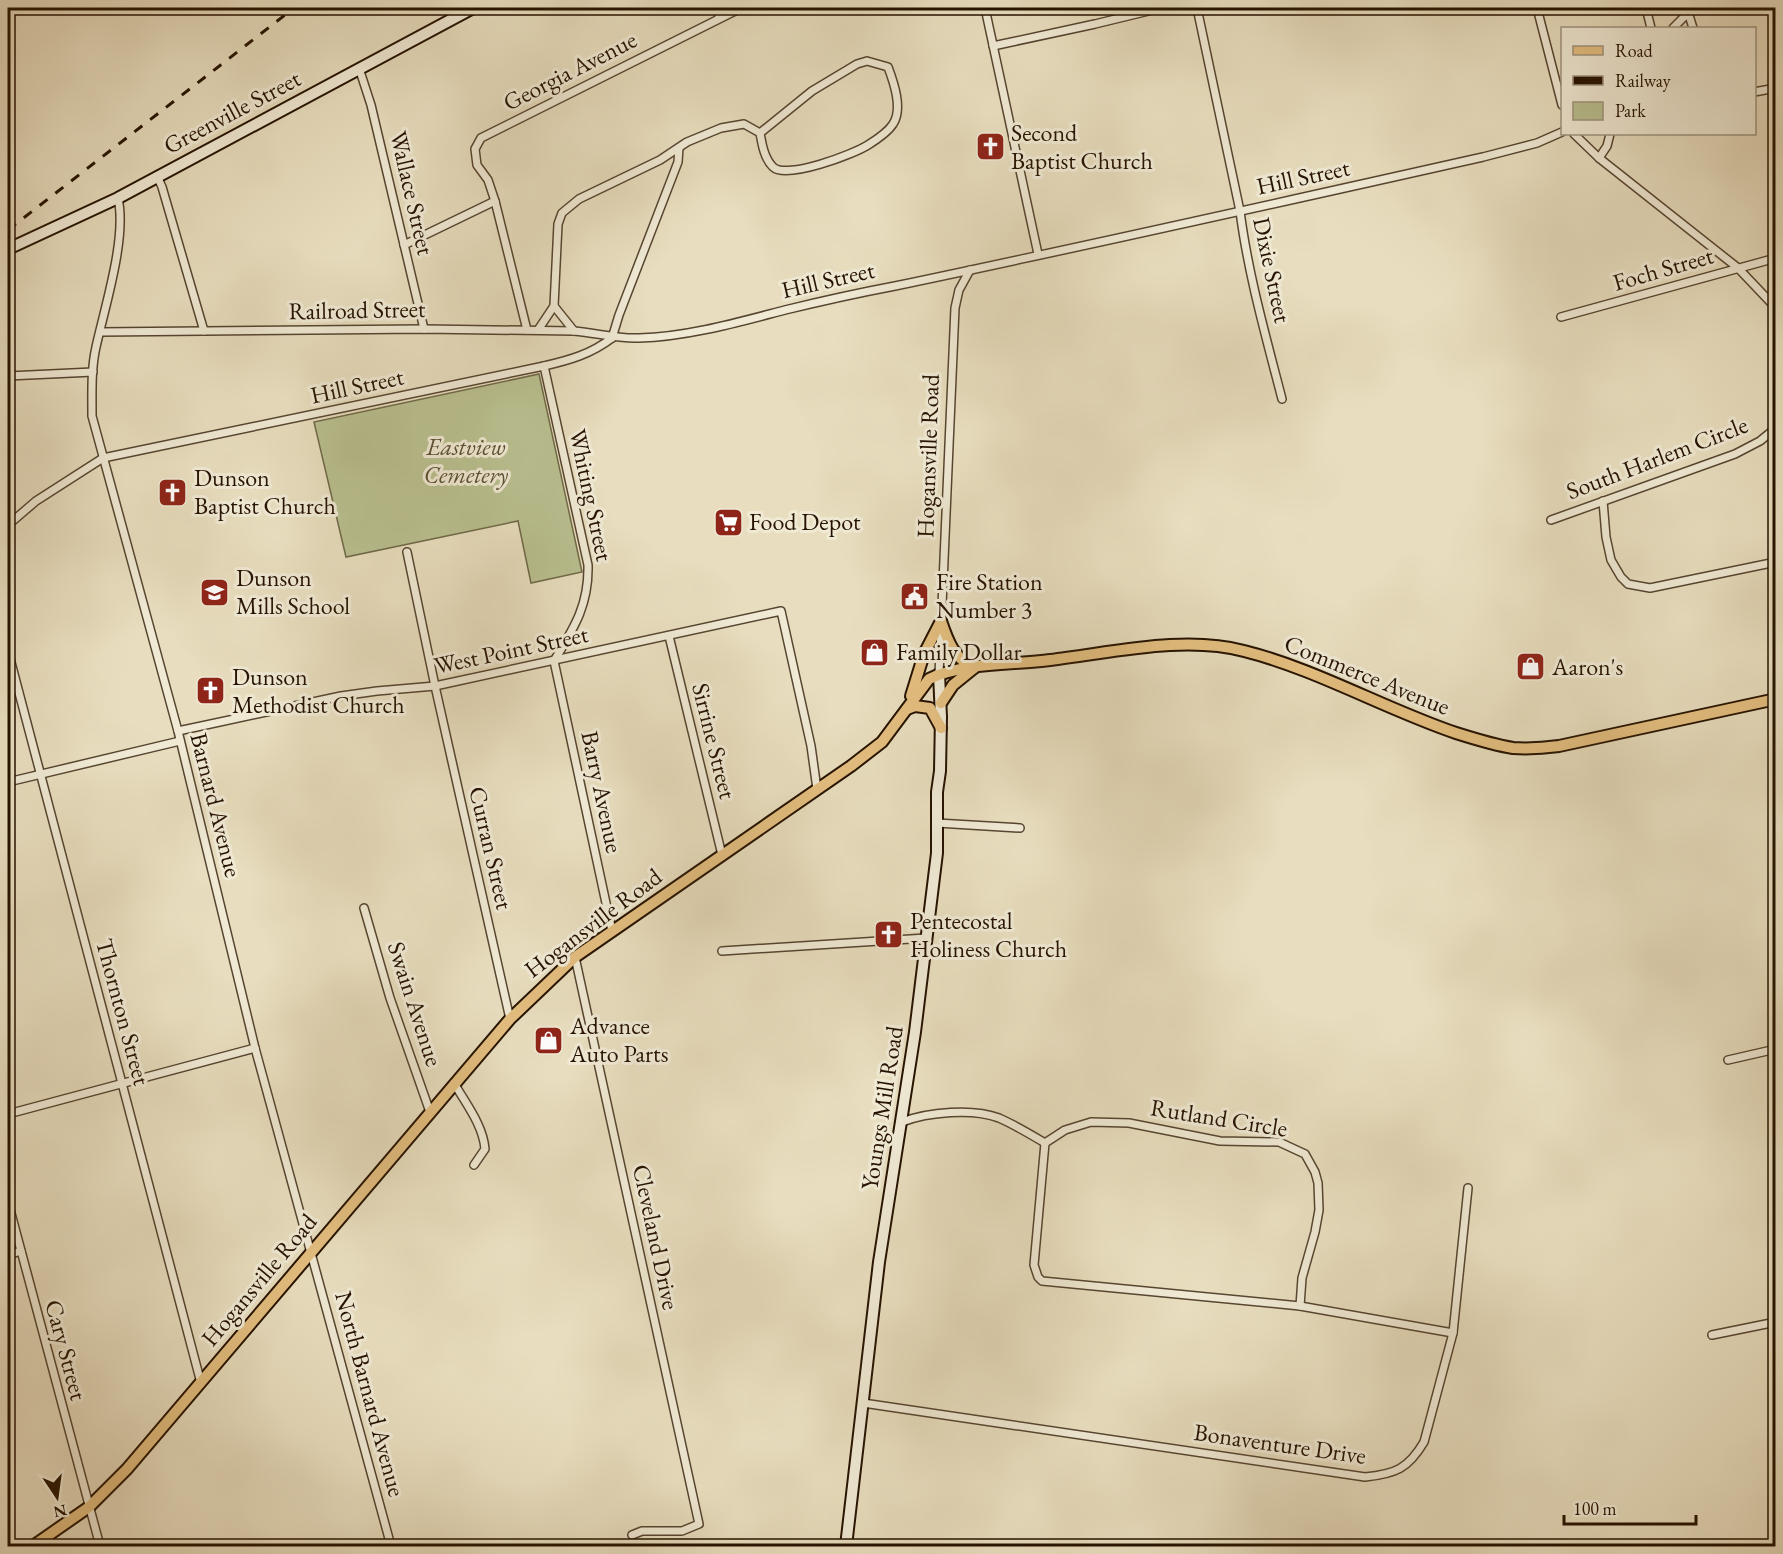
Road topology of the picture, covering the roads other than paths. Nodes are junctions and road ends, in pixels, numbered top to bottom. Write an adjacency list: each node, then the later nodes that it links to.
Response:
1 (473, 8): 15 (street, Greenville Street)
2 (719, 8): 10 (street)
3 (741, 8): 10 (street, Georgia Avenue)
4 (985, 8): 14 (street)
5 (1161, 8): 14 (street)
6 (1197, 8): 28 (street, Dixie Street)
7 (1537, 8): 18 (street)
8 (1646, 8): 11 (street)
9 (1691, 10): 12 (street); 13 (street)
10 (719, 18): 27 (street, Georgia Avenue)
11 (1651, 27)
12 (1674, 27)
13 (1693, 27)
14 (993, 46): 31 (street)
15 (359, 68): 25 (street, Greenville Street); 29 (street, Wallace Street)
16 (1776, 88): 17 (street)
17 (1756, 92)
18 (1561, 98)
19 (760, 132): 19 (street); 23 (street)
20 (1561, 133): 28 (street, Hill Street)
21 (1575, 135): 24 (street)
22 (1610, 135): 24 (street)
23 (679, 148): 35 (street); 44 (street)
24 (1599, 158): 33 (street)
25 (157, 176): 26 (street, Greenville Street); 41 (street)
26 (118, 198): 30 (street, Greenville Street); 43 (street, Barnard Avenue)
27 (495, 201): 29 (street); 39 (street)
28 (1240, 211): 31 (street, Hill Street); 48 (street, Dixie Street)
29 (404, 245): 38 (street, Wallace Street)
30 (8, 249)
31 (1038, 254): 34 (street, Hill Street)
32 (1776, 258): 33 (street, Foch Street)
33 (1738, 268): 36 (street); 37 (street, Foch Street)
34 (970, 270): 44 (street, Hill Street); 56 (street, Hogansville Road)
35 (554, 306): 40 (street); 42 (street)
36 (1776, 308)
37 (1561, 317)
38 (424, 329): 39 (street, Railroad Street); 41 (street, Railroad Street)
39 (527, 330): 40 (street, Railroad Street)
40 (537, 330): 42 (street, Railroad Street)
41 (204, 331): 43 (street, Railroad Street)
42 (574, 331): 44 (street, Railroad Street)
43 (100, 332): 46 (street, Barnard Avenue)
44 (612, 338): 45 (street, Hill Street)
45 (544, 366): 50 (street, Hill Street); 59 (street, Whiting Street)
46 (93, 372): 47 (street); 50 (street, Barnard Avenue)
47 (8, 376)
48 (1282, 399)
49 (1776, 428): 51 (street, South Harlem Circle)
50 (103, 458): 53 (street); 67 (street, Barnard Avenue)
51 (1604, 501): 52 (street, South Harlem Circle); 55 (street)
52 (1551, 520)
53 (8, 525)
54 (408, 552): 62 (street, Curran Street)
55 (1776, 562)
56 (941, 621): 60 (main road); 61 (street, Hogansville Road); 65 (main road)
57 (669, 636): 59 (street, West Point Street); 71 (street, West Point Street); 74 (street, Sirrine Street)
58 (8, 651): 69 (street, Thornton Street)
59 (554, 661): 62 (street, West Point Street); 76 (street, Barry Avenue)
60 (974, 668): 61 (main road, Commerce Avenue); 63 (main road, Commerce Avenue); 64 (main road)
61 (939, 674): 64 (street, Youngs Mill Road); 65 (main road, Hogansville Road)
62 (435, 686): 67 (street, West Point Street); 80 (street, Curran Street)
63 (1776, 699)
64 (941, 703): 66 (street, Youngs Mill Road)
65 (907, 709): 66 (main road); 71 (main road, Hogansville Road)
66 (941, 728): 72 (street, Youngs Mill Road)
67 (178, 731): 68 (street, Barnard Avenue)
68 (180, 741): 69 (street); 81 (street, Barnard Avenue)
69 (40, 774): 70 (street); 84 (street, Thornton Street)
70 (8, 782)
71 (817, 789): 74 (main road, Hogansville Road)
72 (937, 822): 73 (street); 77 (street, Youngs Mill Road)
73 (1020, 828)
74 (722, 855): 76 (main road, Hogansville Road)
75 (364, 908): 86 (street, Swain Avenue)
76 (612, 931): 79 (main road, Hogansville Road)
77 (926, 938): 78 (street); 88 (street, Youngs Mill Road)
78 (722, 951)
79 (575, 957): 80 (main road, Hogansville Road); 103 (street, Cleveland Drive)
80 (510, 1019): 85 (main road, Hogansville Road)
81 (255, 1048): 84 (street); 94 (street, Barnard Avenue)
82 (1776, 1049): 83 (street)
83 (1728, 1060)
84 (122, 1083): 87 (street); 100 (street, Thornton Street)
85 (454, 1083): 86 (main road, Hogansville Road); 90 (street)
86 (429, 1112): 94 (main road, Hogansville Road)
87 (8, 1114)
88 (902, 1122): 89 (street); 101 (street, Youngs Mill Road)
89 (1045, 1143): 96 (street); 96 (street, Rutland Circle)
90 (474, 1166)
91 (1468, 1188): 98 (street, Bonaventure Drive)
92 (8, 1202): 93 (street, Cary Street)
93 (21, 1251): 95 (street); 102 (street, Cary Street)
94 (311, 1251): 100 (main road, Hogansville Road); 106 (street, North Barnard Avenue)
95 (8, 1255)
96 (1300, 1306): 98 (street)
97 (1776, 1322): 99 (street)
98 (1453, 1333): 101 (street, Bonaventure Drive)
99 (1712, 1335)
100 (201, 1383): 102 (main road, Hogansville Road)
101 (862, 1402): 107 (street, Youngs Mill Road)
102 (89, 1507): 104 (main road, Hogansville Road); 105 (street, Cary Street)
103 (632, 1535)
104 (33, 1546)
105 (100, 1546)
106 (391, 1546)
107 (846, 1546)

